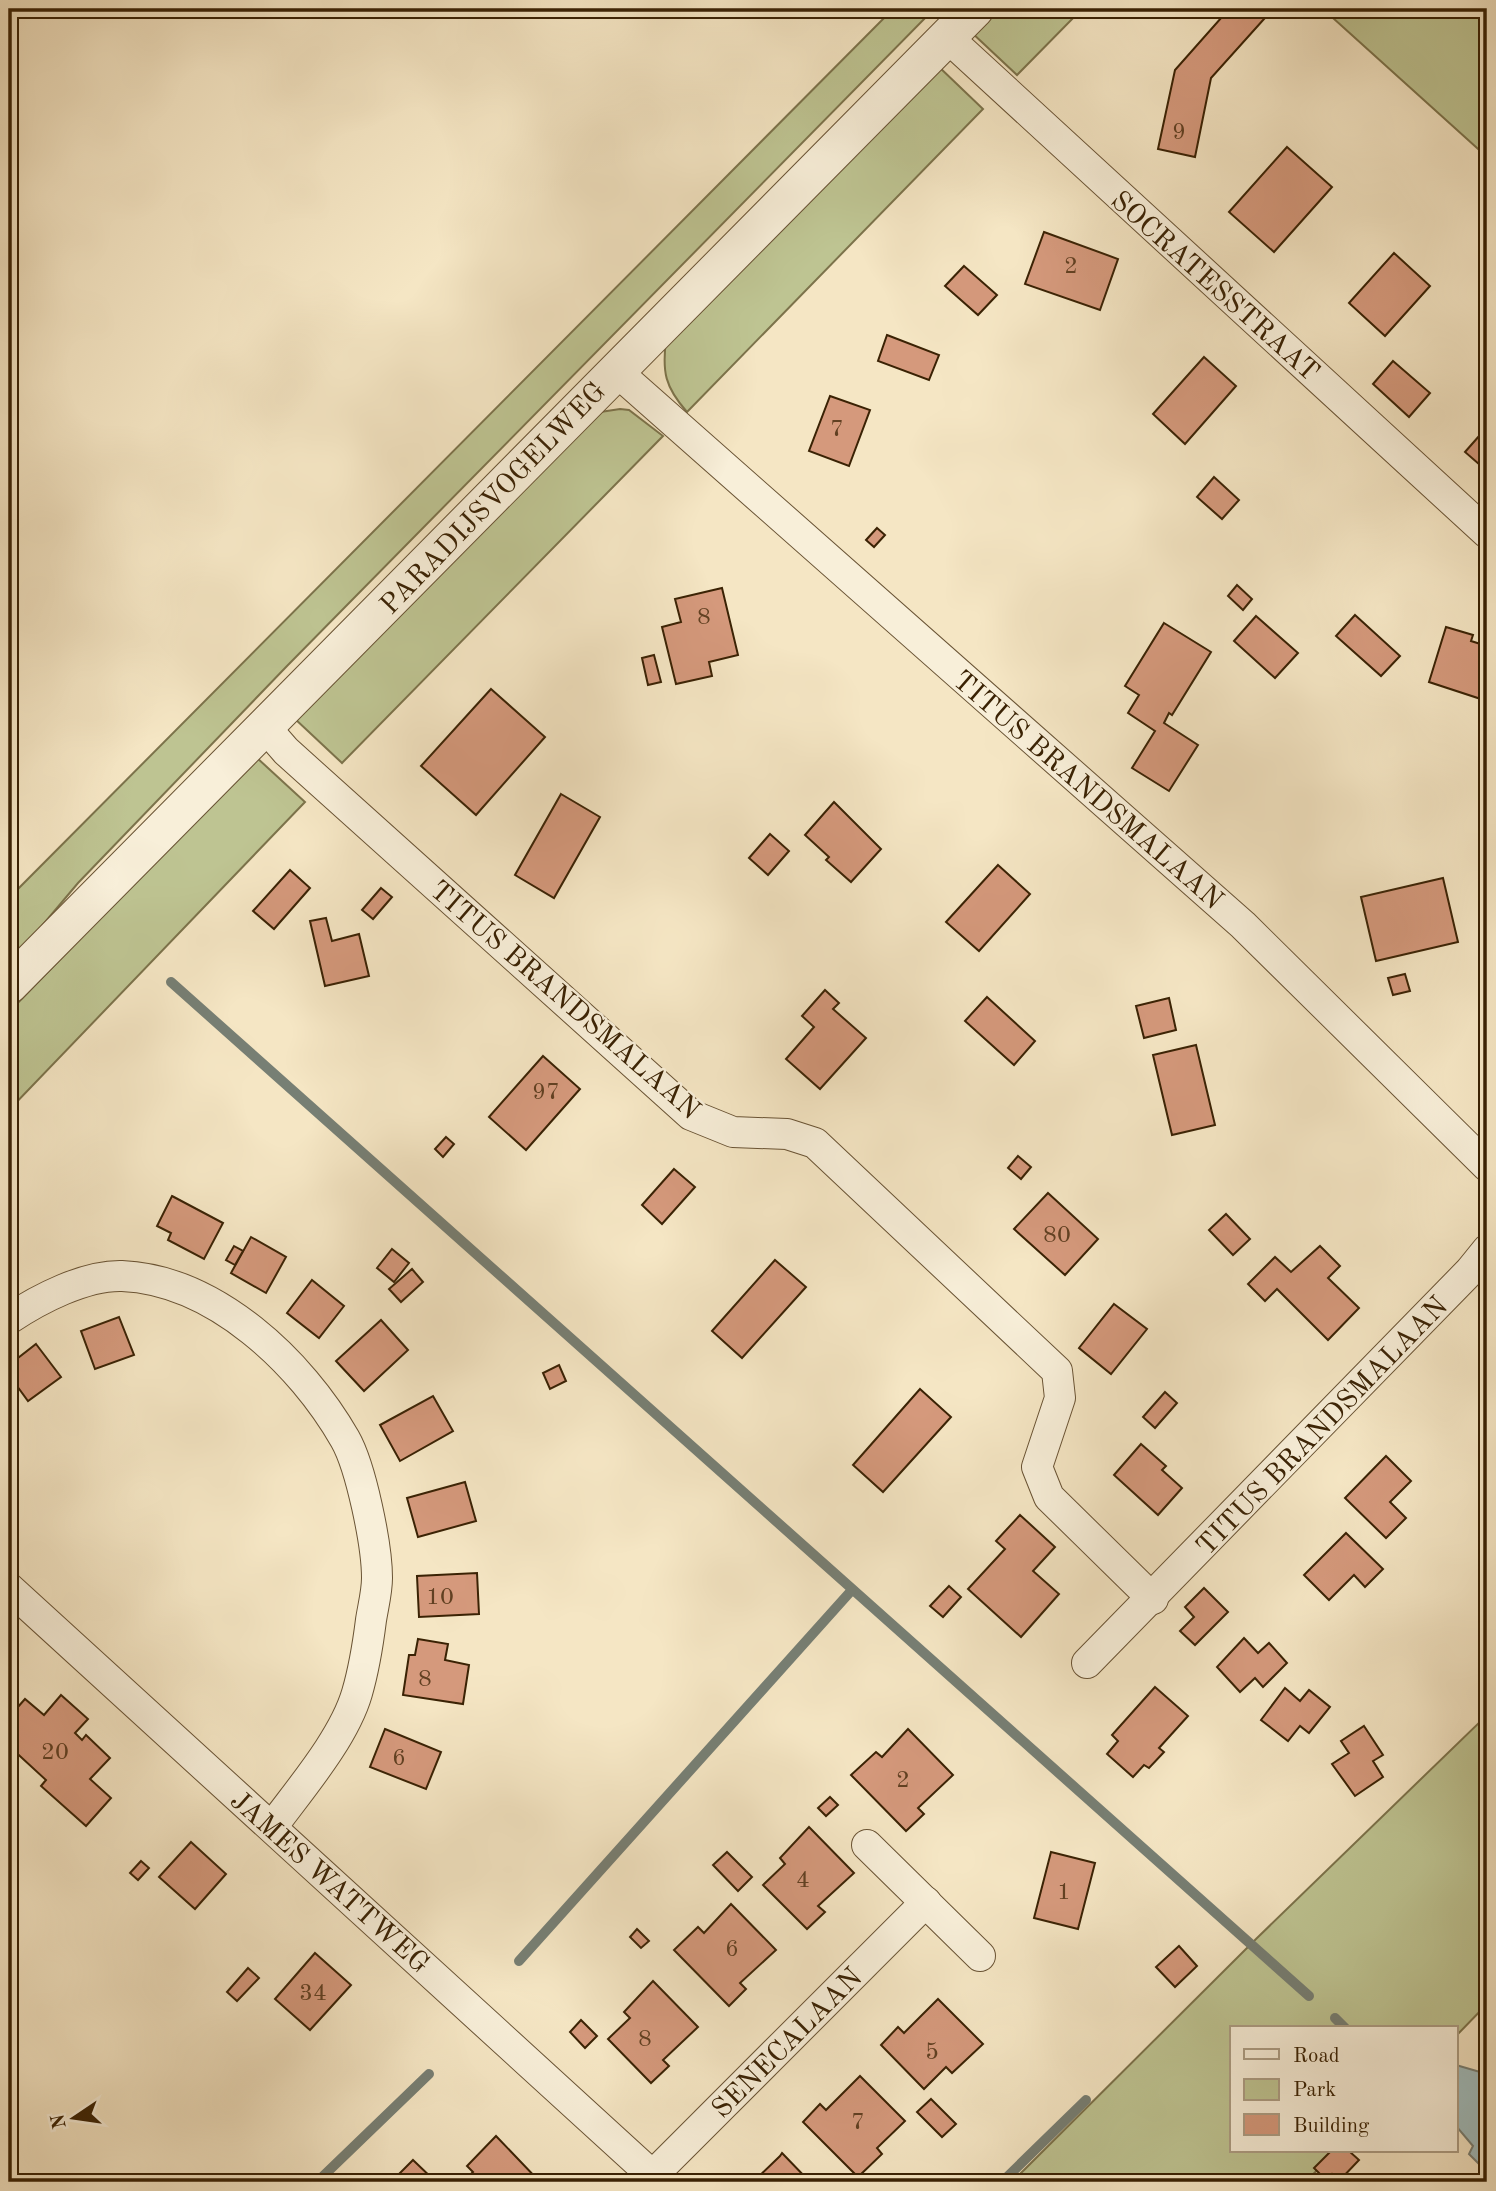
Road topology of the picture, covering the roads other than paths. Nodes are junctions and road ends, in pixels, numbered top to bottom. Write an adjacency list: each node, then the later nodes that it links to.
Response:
1 (975, 9): 2 (street, PARADIJSVOGELWEG)
2 (947, 37): 3 (street, PARADIJSVOGELWEG); 4 (street, SOCRATESSTRAAT)
3 (616, 371): 5 (street, PARADIJSVOGELWEG); 7 (street, TITUS BRANDSMALAAN)
4 (1487, 533)
5 (266, 728): 6 (street, PARADIJSVOGELWEG); 11 (street, TITUS BRANDSMALAAN)
6 (9, 985)
7 (1487, 1166)
8 (1487, 1250): 11 (street, TITUS BRANDSMALAAN)
9 (9, 1319): 13 (street)
10 (9, 1588): 13 (street, JAMES WATTWEG)
11 (1153, 1599): 12 (street, TITUS BRANDSMALAAN)
12 (1087, 1663)
13 (272, 1827): 17 (street, JAMES WATTWEG)
14 (867, 1845): 15 (street)
15 (926, 1902): 16 (street); 17 (street, SENECALAAN)
16 (981, 1955)
17 (649, 2179)

